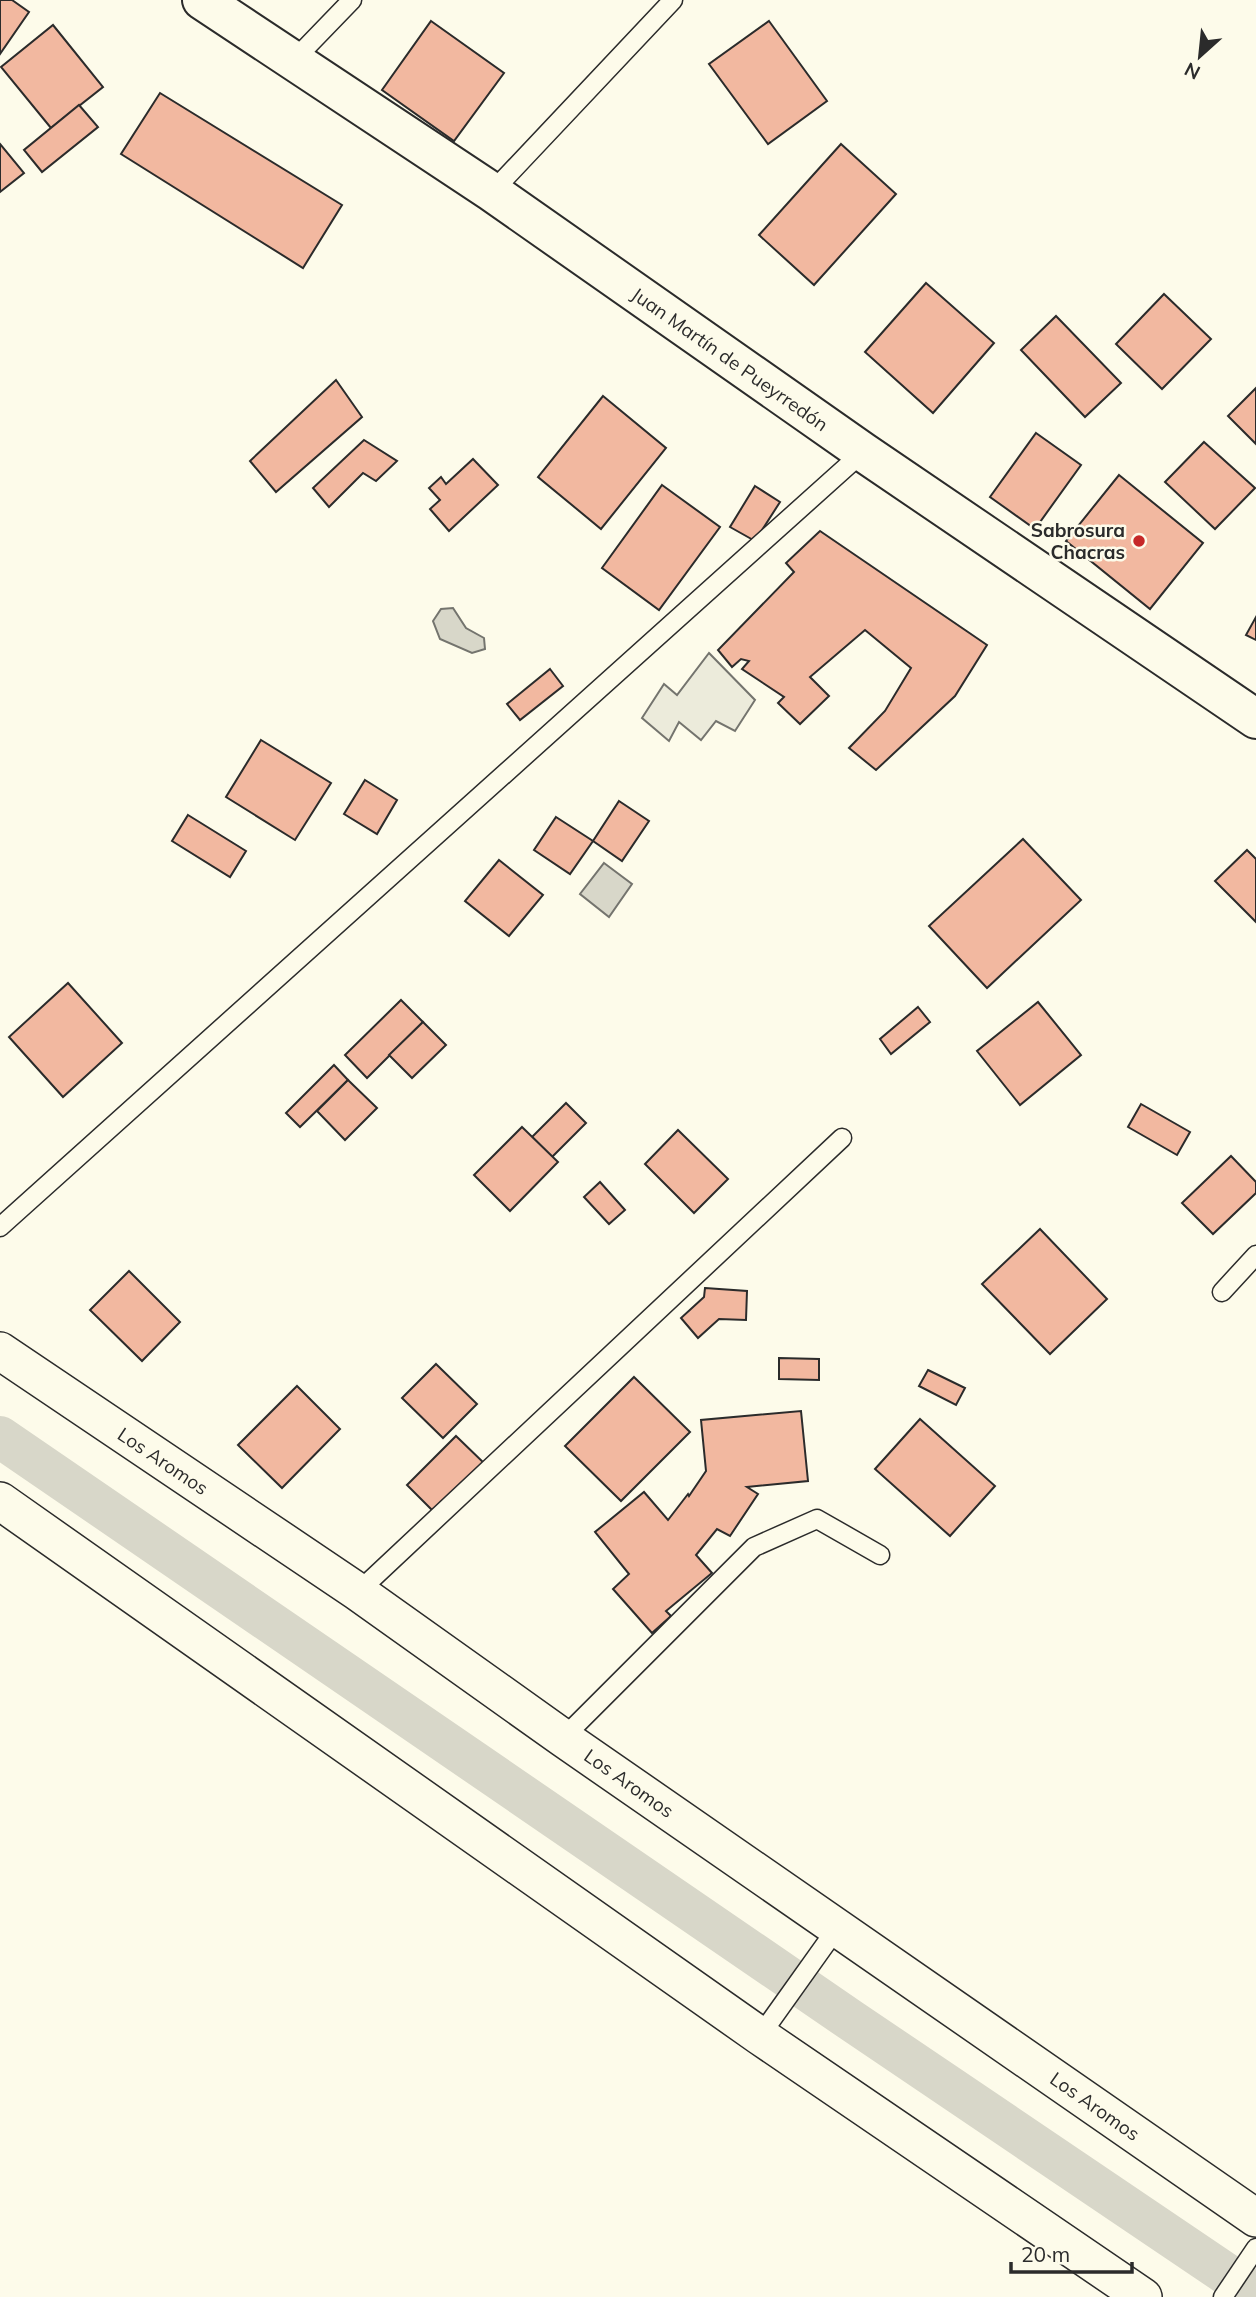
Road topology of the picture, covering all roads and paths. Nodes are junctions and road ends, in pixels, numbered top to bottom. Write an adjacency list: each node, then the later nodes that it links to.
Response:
1 (202, 0): 4 (main road, Juan Martín de Pueyrredón)
2 (352, 0): 4 (lane)
3 (673, 0): 5 (lane)
4 (293, 60): 5 (main road, Juan Martín de Pueyrredón)
5 (492, 192): 6 (main road, Juan Martín de Pueyrredón)
6 (863, 452): 7 (main road, Juan Martín de Pueyrredón); 9 (lane)
7 (1256, 719)
8 (842, 1138): 15 (lane)
9 (0, 1227)
10 (1256, 1255): 11 (lane)
11 (1222, 1292)
12 (0, 1351): 15 (street, Los Aromos)
13 (0, 1501): 18 (street)
14 (880, 1555): 16 (lane)
15 (358, 1592): 16 (street, Los Aromos)
16 (563, 1738): 17 (street, Los Aromos)
17 (837, 1927): 18 (lane); 19 (street, Los Aromos)
18 (760, 2036): 21 (street)
19 (1256, 2218)
20 (1256, 2248): 22 (lane)
21 (1143, 2297)
22 (1223, 2297)

